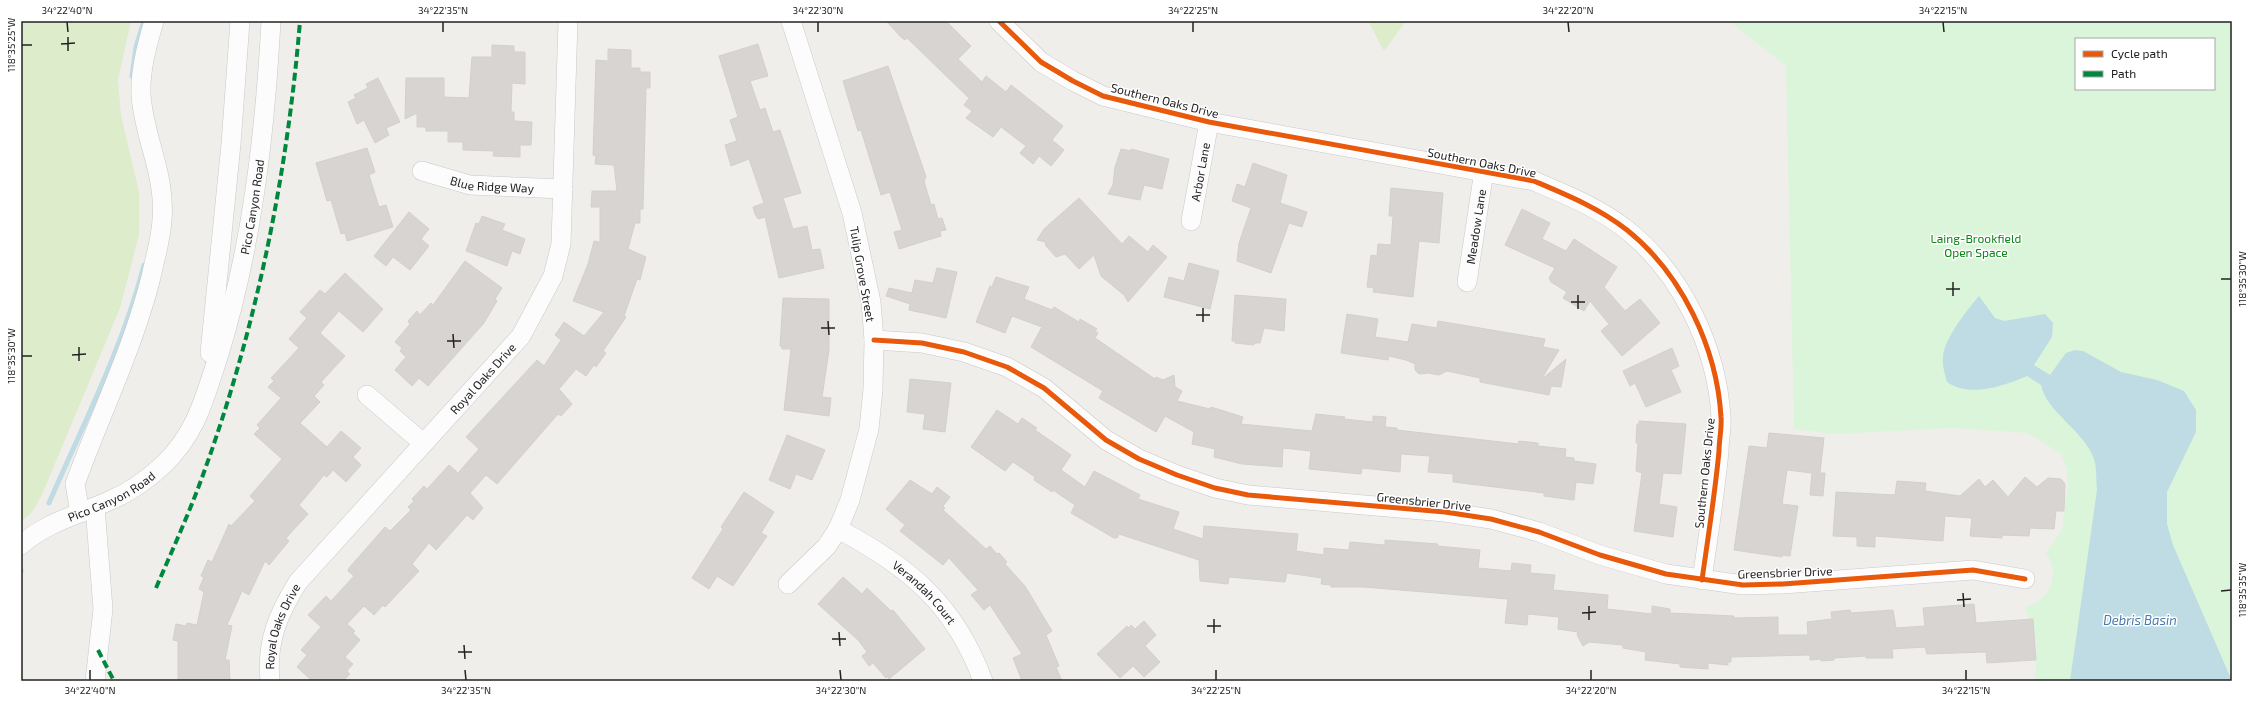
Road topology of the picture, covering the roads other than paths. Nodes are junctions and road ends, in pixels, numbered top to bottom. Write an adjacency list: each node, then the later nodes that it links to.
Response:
1 (154, 21): 17 (street)
2 (240, 21): 14 (street, Pico Canyon Road)
3 (271, 21): 14 (street, Pico Canyon Road)
4 (568, 21): 10 (street, Royal Oaks Drive)
5 (791, 21): 13 (street, Tulip Grove Street)
6 (998, 21): 7 (street, Southern Oaks Drive)
7 (1209, 122): 9 (street, Southern Oaks Drive); 11 (street, Arbor Lane)
8 (422, 171): 10 (street, Blue Ridge Way)
9 (1484, 171): 12 (street, Meadow Lane); 21 (street, Southern Oaks Drive)
10 (563, 189): 16 (street, Royal Oaks Drive)
11 (1190, 221)
12 (1467, 282)
13 (874, 340): 18 (street, Tulip Grove Street); 21 (street, Greensbrier Drive)
14 (208, 389): 17 (street, Pico Canyon Road)
15 (367, 395): 16 (street)
16 (424, 443): 24 (street, Royal Oaks Drive)
17 (88, 510): 19 (street, Pico Canyon Road); 23 (street)
18 (838, 529): 22 (street, Tulip Grove Street); 25 (street, Verandah Court)
19 (21, 545)
20 (2025, 579): 21 (street, Greensbrier Drive)
21 (1702, 580)
22 (788, 584)
23 (95, 681)
24 (270, 681)
25 (983, 681)

